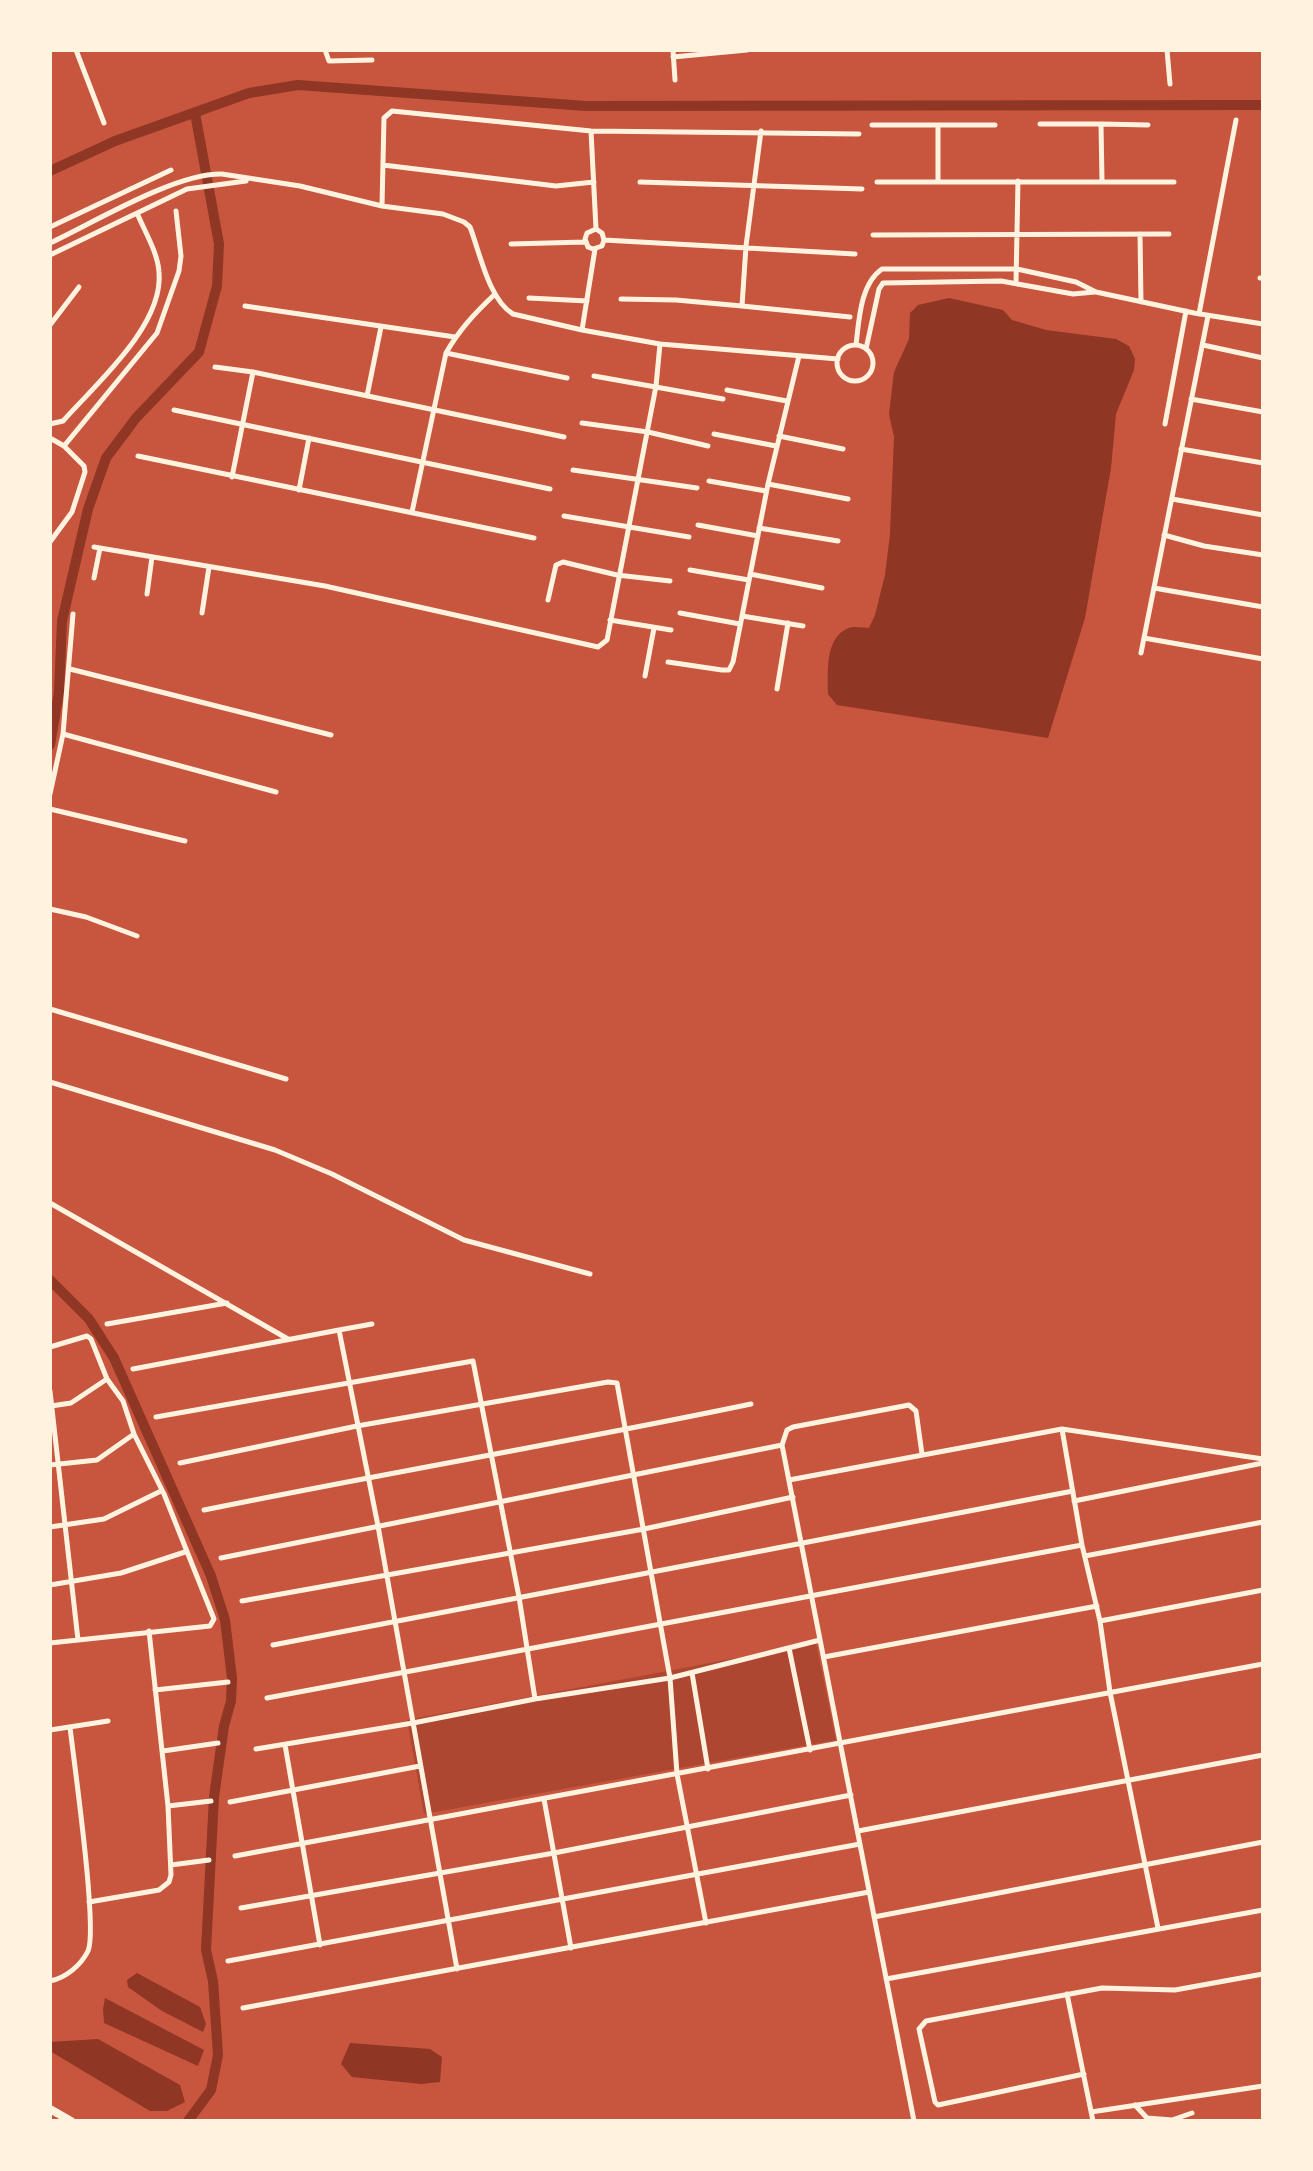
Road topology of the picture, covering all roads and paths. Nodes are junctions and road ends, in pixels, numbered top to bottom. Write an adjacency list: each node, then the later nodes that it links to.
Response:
1 (76, 50): 10 (street)
2 (325, 50): 6 (street)
3 (747, 50): 5 (street)
4 (1167, 50): 8 (street)
5 (673, 54): 7 (street)
6 (372, 60)
7 (675, 80)
8 (1170, 84)
9 (1236, 120): 61 (street)
10 (104, 123)
11 (1040, 124): 12 (street)
12 (1101, 124): 15 (street); 25 (street)
13 (872, 125): 16 (street)
14 (995, 125): 16 (street)
15 (1148, 125)
16 (938, 126): 23 (street)
17 (591, 131): 18 (street); 20 (street); 26 (street)
18 (761, 131): 19 (street); 30 (street)
19 (859, 134)
20 (383, 165): 26 (street); 32 (street)
21 (171, 170): 35 (street)
22 (255, 180): 32 (street); 34 (street); 43 (street)
23 (938, 181): 24 (street); 28 (street)
24 (1018, 181): 25 (street); 40 (street)
25 (1102, 181): 29 (street)
26 (594, 182): 36 (street)
27 (640, 182): 30 (street)
28 (877, 182)
29 (1174, 182)
30 (754, 185): 31 (street); 45 (street)
31 (862, 189)
32 (382, 206): 53 (street)
33 (176, 211): 100 (street)
34 (137, 213): 48 (street); 91 (street)
35 (50, 227)
36 (596, 229): 41 (street); 42 (street)
37 (1140, 234): 38 (street); 40 (street); 57 (street)
38 (1169, 234)
39 (873, 235): 40 (street)
40 (1017, 235): 49 (street)
41 (604, 240): 45 (street); 46 (street)
42 (585, 242): 44 (street); 46 (street)
43 (50, 243)
44 (511, 244)
45 (746, 246): 47 (street); 59 (street)
46 (595, 249): 56 (street)
47 (855, 254)
48 (50, 255)
49 (1017, 269): 50 (street); 52 (street); 70 (street)
50 (1016, 283): 52 (street); 72 (street)
51 (79, 287): 65 (street)
52 (1096, 292): 57 (street)
53 (494, 295): 67 (street); 68 (street)
54 (529, 298): 56 (street)
55 (621, 299): 59 (street)
56 (587, 301): 67 (street)
57 (1141, 302): 60 (street)
58 (245, 306): 66 (street)
59 (742, 306): 63 (street)
60 (1186, 311): 61 (street); 92 (street)
61 (1199, 314): 62 (street)
62 (1208, 316): 64 (street); 71 (street)
63 (850, 317)
64 (1263, 324)
65 (50, 325)
66 (381, 327): 68 (street); 83 (street)
67 (582, 330): 69 (street)
68 (455, 337): 73 (street)
69 (660, 344): 74 (street); 81 (street)
70 (856, 345): 72 (street); 76 (street)
71 (1203, 345): 75 (street); 85 (street)
72 (866, 349): 76 (street)
73 (446, 353): 80 (street); 87 (street)
74 (799, 356): 76 (street); 86 (street)
75 (1263, 358)
76 (838, 359)
77 (215, 367): 78 (street)
78 (253, 372): 83 (street); 93 (street)
79 (594, 376): 81 (street)
80 (567, 378)
81 (656, 386): 84 (street); 94 (street)
82 (727, 390): 86 (street)
83 (367, 396): 87 (street)
84 (723, 399)
85 (1191, 399): 89 (street); 104 (street)
86 (787, 401): 96 (street)
87 (432, 409): 97 (street); 106 (street)
88 (174, 410): 93 (street)
89 (1263, 412)
90 (582, 423): 94 (street)
91 (50, 424)
92 (1165, 424)
93 (242, 425): 99 (street); 109 (street)
94 (648, 432): 101 (street); 110 (street)
95 (714, 434): 102 (street)
96 (779, 436): 102 (street); 103 (street)
97 (564, 437)
98 (50, 438): 100 (street)
99 (309, 438): 106 (street); 115 (street)
100 (64, 446): 129 (street)
101 (708, 446)
102 (776, 446): 112 (street)
103 (843, 449)
104 (1181, 449): 107 (street); 118 (street)
105 (138, 456): 109 (street)
106 (422, 462): 114 (street); 119 (street)
107 (1263, 463)
108 (573, 470): 110 (street)
109 (232, 477): 115 (street)
110 (639, 479): 113 (street); 123 (street)
111 (709, 481): 116 (street)
112 (768, 484): 116 (street); 117 (street)
113 (697, 488)
114 (550, 489)
115 (299, 490): 119 (street)
116 (766, 491): 124 (street)
117 (848, 499)
118 (1172, 499): 120 (street); 125 (street)
119 (412, 512): 127 (street)
120 (1263, 515)
121 (564, 516): 123 (street)
122 (698, 525): 124 (street)
123 (629, 528): 126 (street); 134 (street)
124 (758, 532): 128 (street); 135 (street)
125 (1164, 535): 130 (street); 139 (street)
126 (689, 537)
127 (534, 538)
128 (838, 541)
129 (50, 542)
130 (1263, 555)
131 (152, 557): 132 (street); 136 (street); 140 (street)
132 (209, 567): 143 (street); 147 (street)
133 (690, 570): 135 (street)
134 (617, 575): 137 (street); 141 (street); 147 (street)
135 (750, 577): 138 (street); 146 (street)
136 (94, 578)
137 (670, 581)
138 (822, 588)
139 (1154, 588): 142 (street); 153 (street)
140 (147, 594)
141 (548, 600)
142 (1263, 607)
143 (202, 613)
144 (680, 613): 149 (street)
145 (73, 614): 157 (street)
146 (742, 616): 148 (street); 149 (street)
147 (610, 620): 151 (street)
148 (788, 623): 150 (street); 159 (street)
149 (740, 624): 156 (street)
150 (803, 626)
151 (654, 628): 152 (street); 158 (street)
152 (671, 630)
153 (1144, 638): 154 (street); 155 (street)
154 (1141, 653)
155 (1263, 659)
156 (668, 662)
157 (70, 669): 160 (street); 161 (street)
158 (645, 676)
159 (777, 689)
160 (63, 734): 162 (street); 163 (street)
161 (331, 735)
162 (276, 792)
163 (50, 794)
164 (50, 809): 165 (street)
165 (185, 841)
166 (50, 909): 167 (street)
167 (137, 936)
168 (50, 1009): 169 (street)
169 (286, 1079)
170 (50, 1082): 172 (street)
171 (50, 1203): 173 (street)
172 (590, 1274)
173 (227, 1303): 174 (street); 177 (street)
174 (107, 1324)
175 (372, 1324): 176 (street)
176 (339, 1330): 177 (street); 181 (street)
177 (288, 1339): 179 (street)
178 (50, 1347): 180 (street)
179 (133, 1369)
180 (107, 1379): 185 (street); 190 (street)
181 (349, 1382): 183 (street); 186 (street); 187 (street)
182 (50, 1391): 185 (street)
183 (481, 1403): 187 (street); 189 (street); 192 (street)
184 (751, 1404): 189 (street)
185 (51, 1406): 195 (street)
186 (156, 1417)
187 (357, 1426): 196 (street); 199 (street)
188 (1062, 1429): 193 (street); 194 (street); 202 (street)
189 (627, 1430): 192 (street); 198 (street)
190 (134, 1434): 195 (street); 201 (street)
191 (782, 1445): 193 (street); 198 (street); 200 (street)
192 (492, 1453): 199 (street); 205 (street)
193 (922, 1454): 200 (street)
194 (1263, 1461): 204 (street)
195 (59, 1463): 197 (street); 208 (street)
196 (180, 1463)
197 (50, 1465)
198 (634, 1475): 205 (street); 211 (street)
199 (367, 1477): 206 (street); 209 (street)
200 (789, 1480): 203 (street)
201 (161, 1491): 208 (street); 215 (street)
202 (1073, 1491): 204 (street); 212 (street)
203 (793, 1497): 211 (street); 212 (street)
204 (1074, 1501): 213 (street)
205 (501, 1502): 209 (street); 214 (street)
206 (204, 1510)
207 (1263, 1522): 216 (street)
208 (67, 1525): 210 (street); 220 (street)
209 (378, 1526): 217 (street); 219 (street)
210 (50, 1527)
211 (644, 1529): 214 (street); 218 (street)
212 (802, 1544): 218 (street); 224 (street)
213 (1082, 1545): 216 (street); 224 (street)
214 (510, 1551): 219 (street); 223 (street)
215 (185, 1552): 220 (street); 230 (street)
216 (1085, 1556): 226 (street)
217 (221, 1558)
218 (652, 1574): 223 (street); 229 (street)
219 (386, 1576): 225 (street); 228 (street)
220 (73, 1582): 221 (street); 231 (street)
221 (50, 1585)
222 (1263, 1590): 227 (street)
223 (519, 1597): 228 (street); 235 (street)
224 (812, 1597): 229 (street); 232 (street)
225 (242, 1601)
226 (1097, 1606): 227 (street); 237 (street)
227 (1100, 1621): 244 (street)
228 (395, 1622): 234 (street); 239 (street)
229 (659, 1623): 235 (street); 241 (street)
230 (149, 1631): 231 (street); 243 (street)
231 (78, 1640): 233 (street)
232 (820, 1640): 236 (street); 237 (street)
233 (50, 1643)
234 (273, 1645)
235 (528, 1648): 239 (street); 246 (street)
236 (789, 1648): 240 (street); 255 (street)
237 (824, 1657): 253 (street)
238 (1263, 1664): 244 (street)
239 (404, 1672): 245 (street); 248 (street)
240 (692, 1673): 241 (street); 259 (street)
241 (670, 1678): 246 (street); 260 (street)
242 (228, 1682): 243 (street)
243 (155, 1690): 256 (street)
244 (1110, 1692): 253 (street); 261 (street)
245 (267, 1698)
246 (535, 1699): 248 (street)
247 (108, 1721): 249 (street)
248 (413, 1723): 252 (street); 258 (street)
249 (70, 1727): 250 (street); 284 (street)
250 (50, 1730)
251 (218, 1743): 256 (street)
252 (285, 1744): 254 (street); 262 (street)
253 (841, 1744): 255 (street); 263 (street)
254 (256, 1749)
255 (810, 1750): 259 (street)
256 (163, 1751): 267 (street)
257 (1263, 1755): 261 (street)
258 (420, 1766): 262 (street); 268 (street)
259 (708, 1769): 260 (street)
260 (677, 1774): 264 (street); 269 (street)
261 (1128, 1780): 270 (street); 278 (street)
262 (292, 1791): 266 (street); 272 (street)
263 (851, 1795): 269 (street); 270 (street)
264 (544, 1799): 268 (street); 274 (street)
265 (211, 1801): 267 (street)
266 (230, 1802)
267 (168, 1806): 277 (street)
268 (429, 1820): 272 (street); 279 (street)
269 (687, 1826): 274 (street); 280 (street)
270 (858, 1831): 273 (street)
271 (1263, 1842): 278 (street)
272 (301, 1844): 275 (street); 282 (street)
273 (860, 1844): 280 (street); 281 (street)
274 (554, 1853): 279 (street); 283 (street)
275 (235, 1856)
276 (209, 1860): 277 (street)
277 (171, 1865): 284 (street)
278 (1145, 1865): 287 (street); 290 (street)
279 (439, 1872): 282 (street); 288 (street)
280 (697, 1875): 283 (street); 289 (street)
281 (869, 1892): 287 (street); 289 (street)
282 (310, 1895): 285 (street); 291 (street)
283 (561, 1900): 288 (street); 292 (street)
284 (89, 1902): 297 (street)
285 (241, 1908)
286 (1263, 1910): 290 (street)
287 (874, 1917): 296 (street)
288 (448, 1921): 291 (street); 294 (street)
289 (706, 1923): 292 (street)
290 (1158, 1928): 296 (street)
291 (320, 1945): 293 (street)
292 (571, 1948): 294 (street)
293 (228, 1961)
294 (457, 1969): 299 (street)
295 (1263, 1974): 298 (street)
296 (886, 1979): 307 (street)
297 (50, 1981)
298 (1067, 1994): 300 (street); 300 (street)
299 (243, 2008)
300 (1084, 2074): 304 (street)
301 (1263, 2086): 302 (street)
302 (1135, 2105): 304 (street); 305 (street)
303 (50, 2109): 306 (main road)
304 (1091, 2112): 308 (street)
305 (1192, 2113)
306 (71, 2121)
307 (914, 2121)
308 (1093, 2121)

